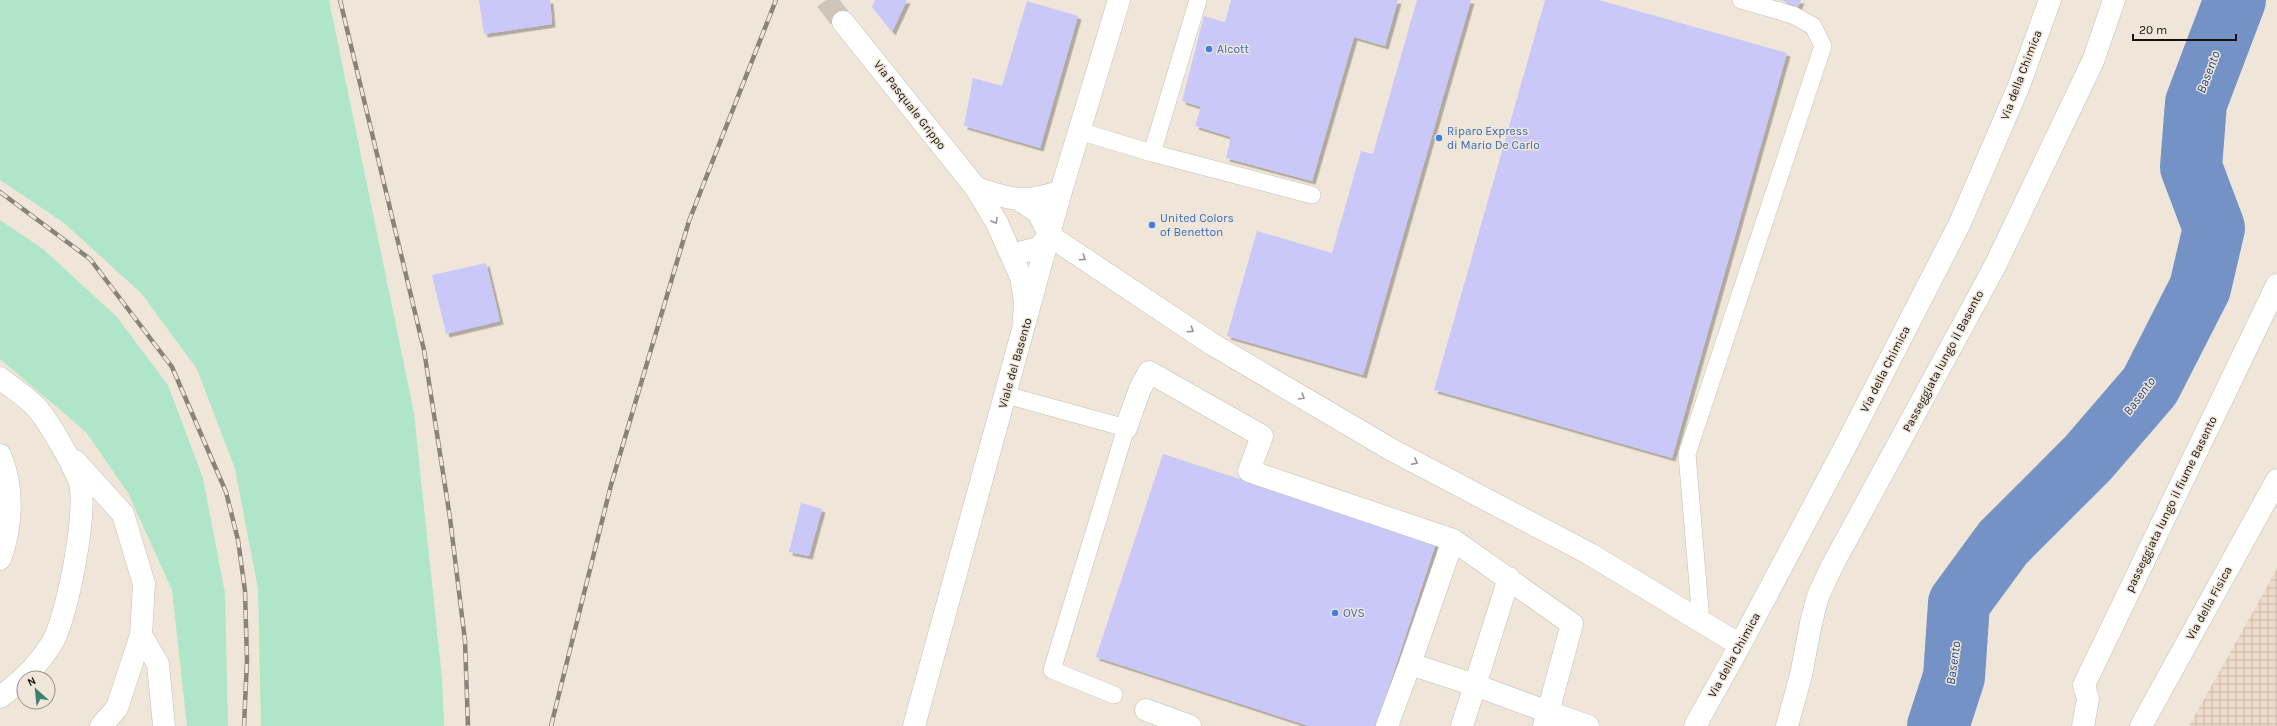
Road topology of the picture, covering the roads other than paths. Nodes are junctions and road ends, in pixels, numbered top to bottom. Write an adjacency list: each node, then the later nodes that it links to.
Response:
1 (1119, 0): 7 (street, Viale del Basento)
2 (1198, 0): 8 (lane)
3 (1741, 0): 26 (lane)
4 (2050, 0): 28 (street, Via della Chimica)
5 (2114, 0): 45 (street, Passeggiata lungo il Basento)
6 (843, 22): 9 (street, Via Pasquale Grippo)
7 (1079, 131): 8 (lane); 10 (street, Viale del Basento)
8 (1152, 153): 11 (lane)
9 (976, 188): 12 (street); 14 (street, Via Pasquale Grippo, one-way to 14)
10 (1061, 191): 12 (street); 13 (street, Viale del Basento)
11 (1312, 195)
12 (1019, 200): 13 (street)
13 (1050, 236): 14 (street); 16 (street, Viale del Basento); 26 (street, one-way to 26)
14 (1012, 255): 16 (street, Via Pasquale Grippo)
15 (2277, 285): 46 (street, passeggiata lungo il fiume Basento)
16 (1022, 338): 18 (street, Viale del Basento)
17 (0, 378): 20 (street)
18 (1006, 395): 19 (lane); 38 (street, Viale del Basento)
19 (1126, 428): 23 (street); 32 (lane)
20 (62, 447): 27 (street); 33 (street)
21 (0, 455): 24 (street)
22 (2277, 480): 47 (street, Via della Fisica)
23 (1454, 540): 25 (street); 29 (street)
24 (0, 559)
25 (1509, 578): 30 (street); 35 (street)
26 (1702, 621): 28 (street)
27 (141, 634): 36 (street); 37 (street)
28 (1740, 645): 31 (street, Via della Chimica)
29 (1410, 664): 30 (street); 40 (street)
30 (1475, 684): 35 (street); 41 (street)
31 (1715, 690): 43 (street, Via della Chimica); 44 (street)
32 (1114, 695)
33 (0, 697)
34 (1146, 710): 39 (street)
35 (1546, 719): 42 (street)
36 (101, 726)
37 (164, 726)
38 (914, 726)
39 (1190, 726)
40 (1387, 726)
41 (1462, 726)
42 (1588, 726)
43 (1695, 726)
44 (1706, 726)
45 (1786, 726)
46 (2082, 726)
47 (2141, 726)

